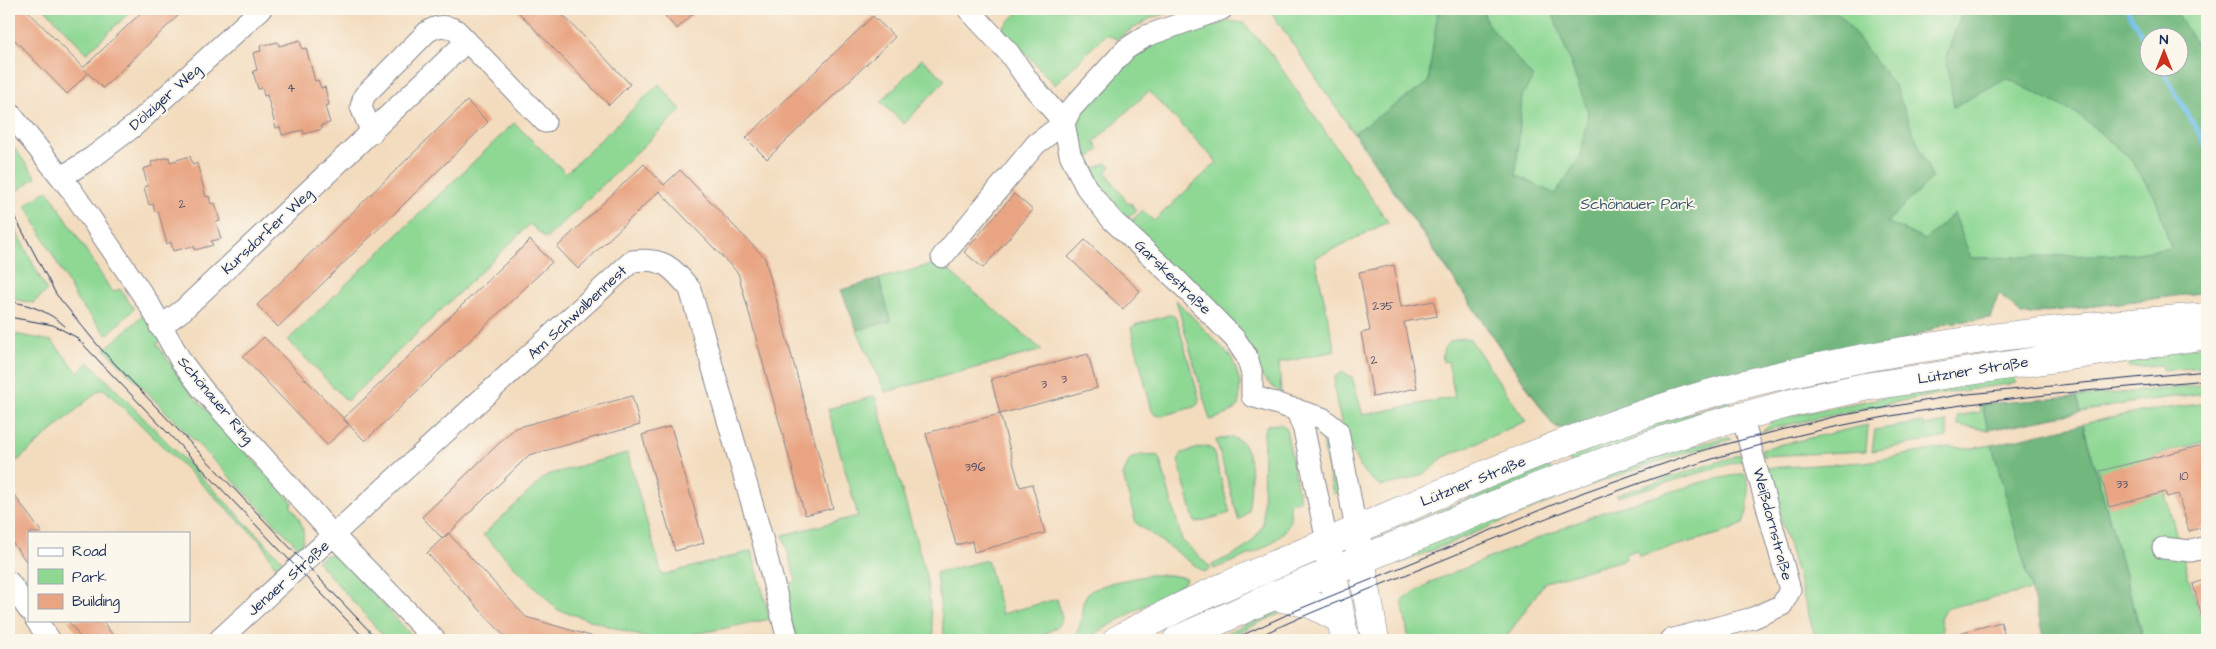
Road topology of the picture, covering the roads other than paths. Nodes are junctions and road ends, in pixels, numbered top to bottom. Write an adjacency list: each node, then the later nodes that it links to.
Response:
1 (261, 9): 9 (street, Dölziger Weg)
2 (968, 9): 7 (street, Garskestraße)
3 (1222, 9): 7 (street)
4 (466, 41): 6 (street); 8 (street, Kursdorfer Weg); 8 (street)
5 (9, 112): 9 (street, Schönauer Ring)
6 (545, 122)
7 (1064, 123): 10 (street); 15 (street, Garskestraße)
8 (372, 133): 12 (street, Kursdorfer Weg)
9 (62, 177): 12 (street, Schönauer Ring)
10 (942, 256)
11 (2207, 317): 14 (main road, Lützner Straße)
12 (160, 327): 18 (street, Schönauer Ring)
13 (2207, 336): 16 (main road, Lützner Straße)
14 (1844, 362): 16 (main road, Lützner Straße); 17 (main road, Lützner Straße)
15 (1296, 409): 17 (street, Garskestraße); 19 (street)
16 (1742, 416): 22 (main road, Lützner Straße); 36 (street, Weißdornstraße)
17 (1356, 530): 19 (main road, Lützner Straße); 22 (main road)
18 (334, 536): 30 (street, Jenaer Straße); 31 (street, Schönauer Ring); 32 (street, Am Schwalbennest)
19 (1327, 542): 23 (main road); 33 (main road, Lützner Straße)
20 (2207, 547): 21 (street)
21 (2163, 548)
22 (1360, 560): 23 (main road, Lützner Straße); 35 (main road)
23 (1332, 571): 25 (main road, Lützner Straße); 28 (main road)
24 (9, 582): 26 (street)
25 (1274, 596): 28 (main road); 34 (main road, Lützner Straße)
26 (28, 609)
27 (37, 622): 29 (street)
28 (1344, 630)
29 (50, 640)
30 (219, 640)
31 (434, 640)
32 (788, 640)
33 (1117, 640)
34 (1177, 640)
35 (1375, 640)
36 (1670, 640)

